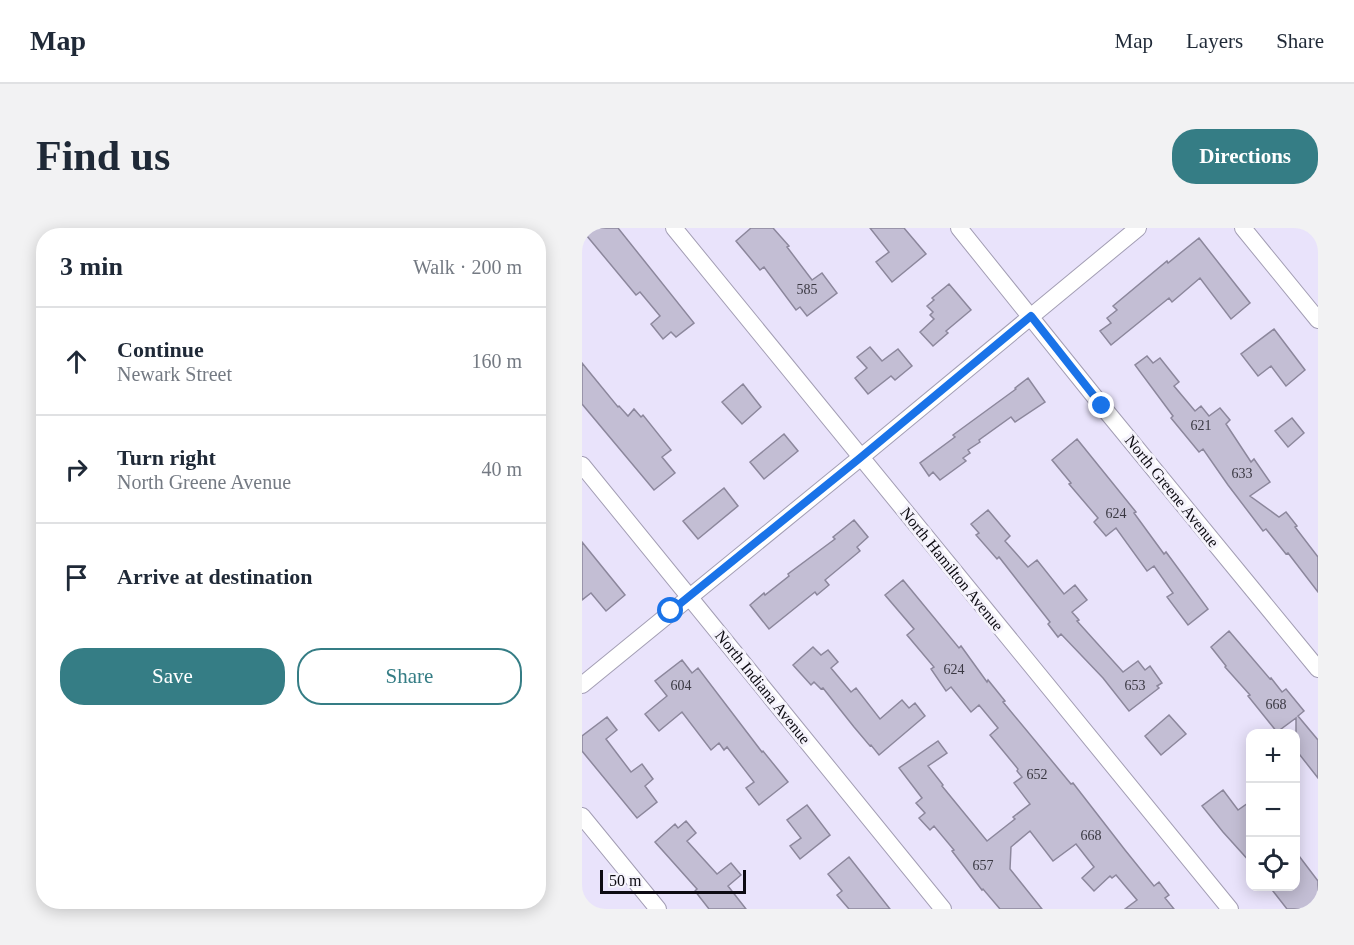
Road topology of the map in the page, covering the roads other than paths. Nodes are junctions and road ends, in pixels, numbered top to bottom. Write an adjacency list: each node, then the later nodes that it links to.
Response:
1 (674, 228): 7 (street, North Hamilton Avenue)
2 (959, 228): 5 (street, North Greene Avenue)
3 (1138, 228): 5 (street)
4 (1243, 228): 6 (street)
5 (1031, 316): 7 (street); 10 (street, North Greene Avenue)
6 (1318, 320)
7 (860, 458): 9 (street); 15 (street, North Hamilton Avenue)
8 (582, 465): 9 (street, North Indiana Avenue)
9 (689, 596): 11 (street); 14 (street, North Indiana Avenue)
10 (1318, 669)
11 (582, 685)
12 (582, 816): 13 (street)
13 (658, 909)
14 (943, 909)
15 (1230, 909)

